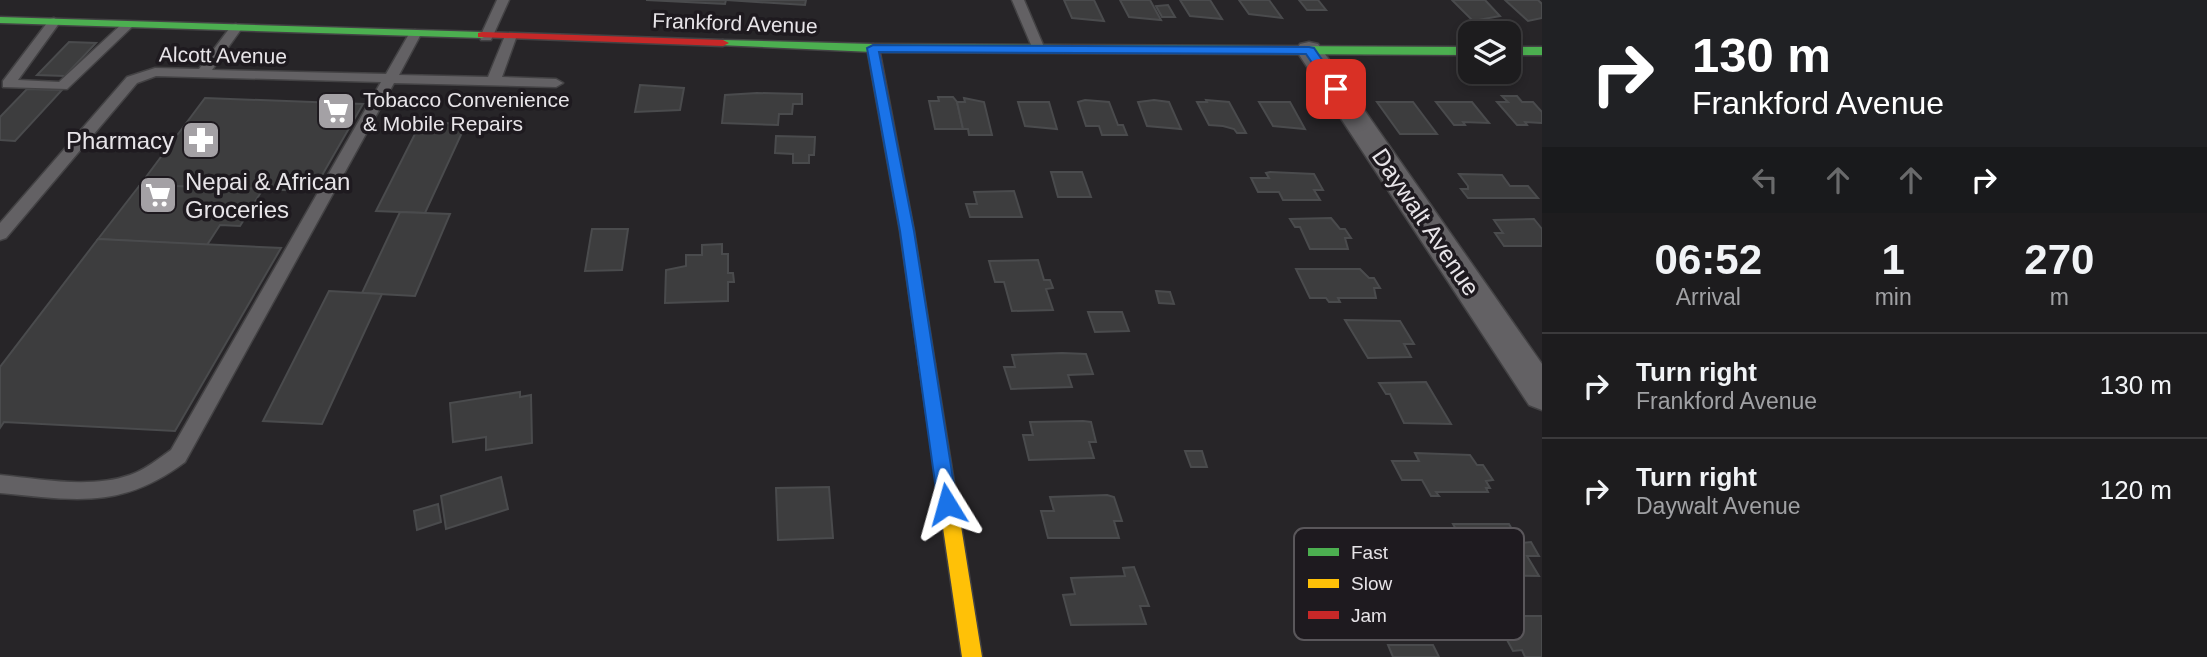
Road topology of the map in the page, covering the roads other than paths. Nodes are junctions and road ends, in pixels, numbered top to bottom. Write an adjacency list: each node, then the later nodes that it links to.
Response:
1 (503, 0): 9 (lane)
2 (1018, 0): 11 (lane)
3 (0, 20): 4 (street, Frankford Avenue)
4 (47, 22): 5 (street, Frankford Avenue); 8 (street); 21 (lane)
5 (128, 25): 6 (street, Frankford Avenue); 21 (lane)
6 (236, 28): 7 (street, Frankford Avenue); 17 (lane)
7 (415, 34): 9 (street, Frankford Avenue); 18 (lane)
8 (0, 37)
9 (486, 37): 10 (street, Frankford Avenue)
10 (510, 38): 12 (street, Frankford Avenue); 19 (lane)
11 (1038, 47): 12 (street, Frankford Avenue); 13 (street, Frankford Avenue)
12 (873, 48): 25 (street)
13 (1309, 50): 14 (street, Frankford Avenue); 23 (street, Daywalt Avenue)
14 (1458, 51)
15 (1521, 51): 16 (street)
16 (1542, 51)
17 (202, 74): 18 (lane, Alcott Avenue); 22 (lane, Alcott Avenue)
18 (390, 79): 19 (lane, Alcott Avenue); 24 (lane)
19 (493, 82): 20 (lane, Alcott Avenue)
20 (556, 83)
21 (4, 89)
22 (0, 234)
23 (1542, 394)
24 (0, 484)
25 (972, 657)

